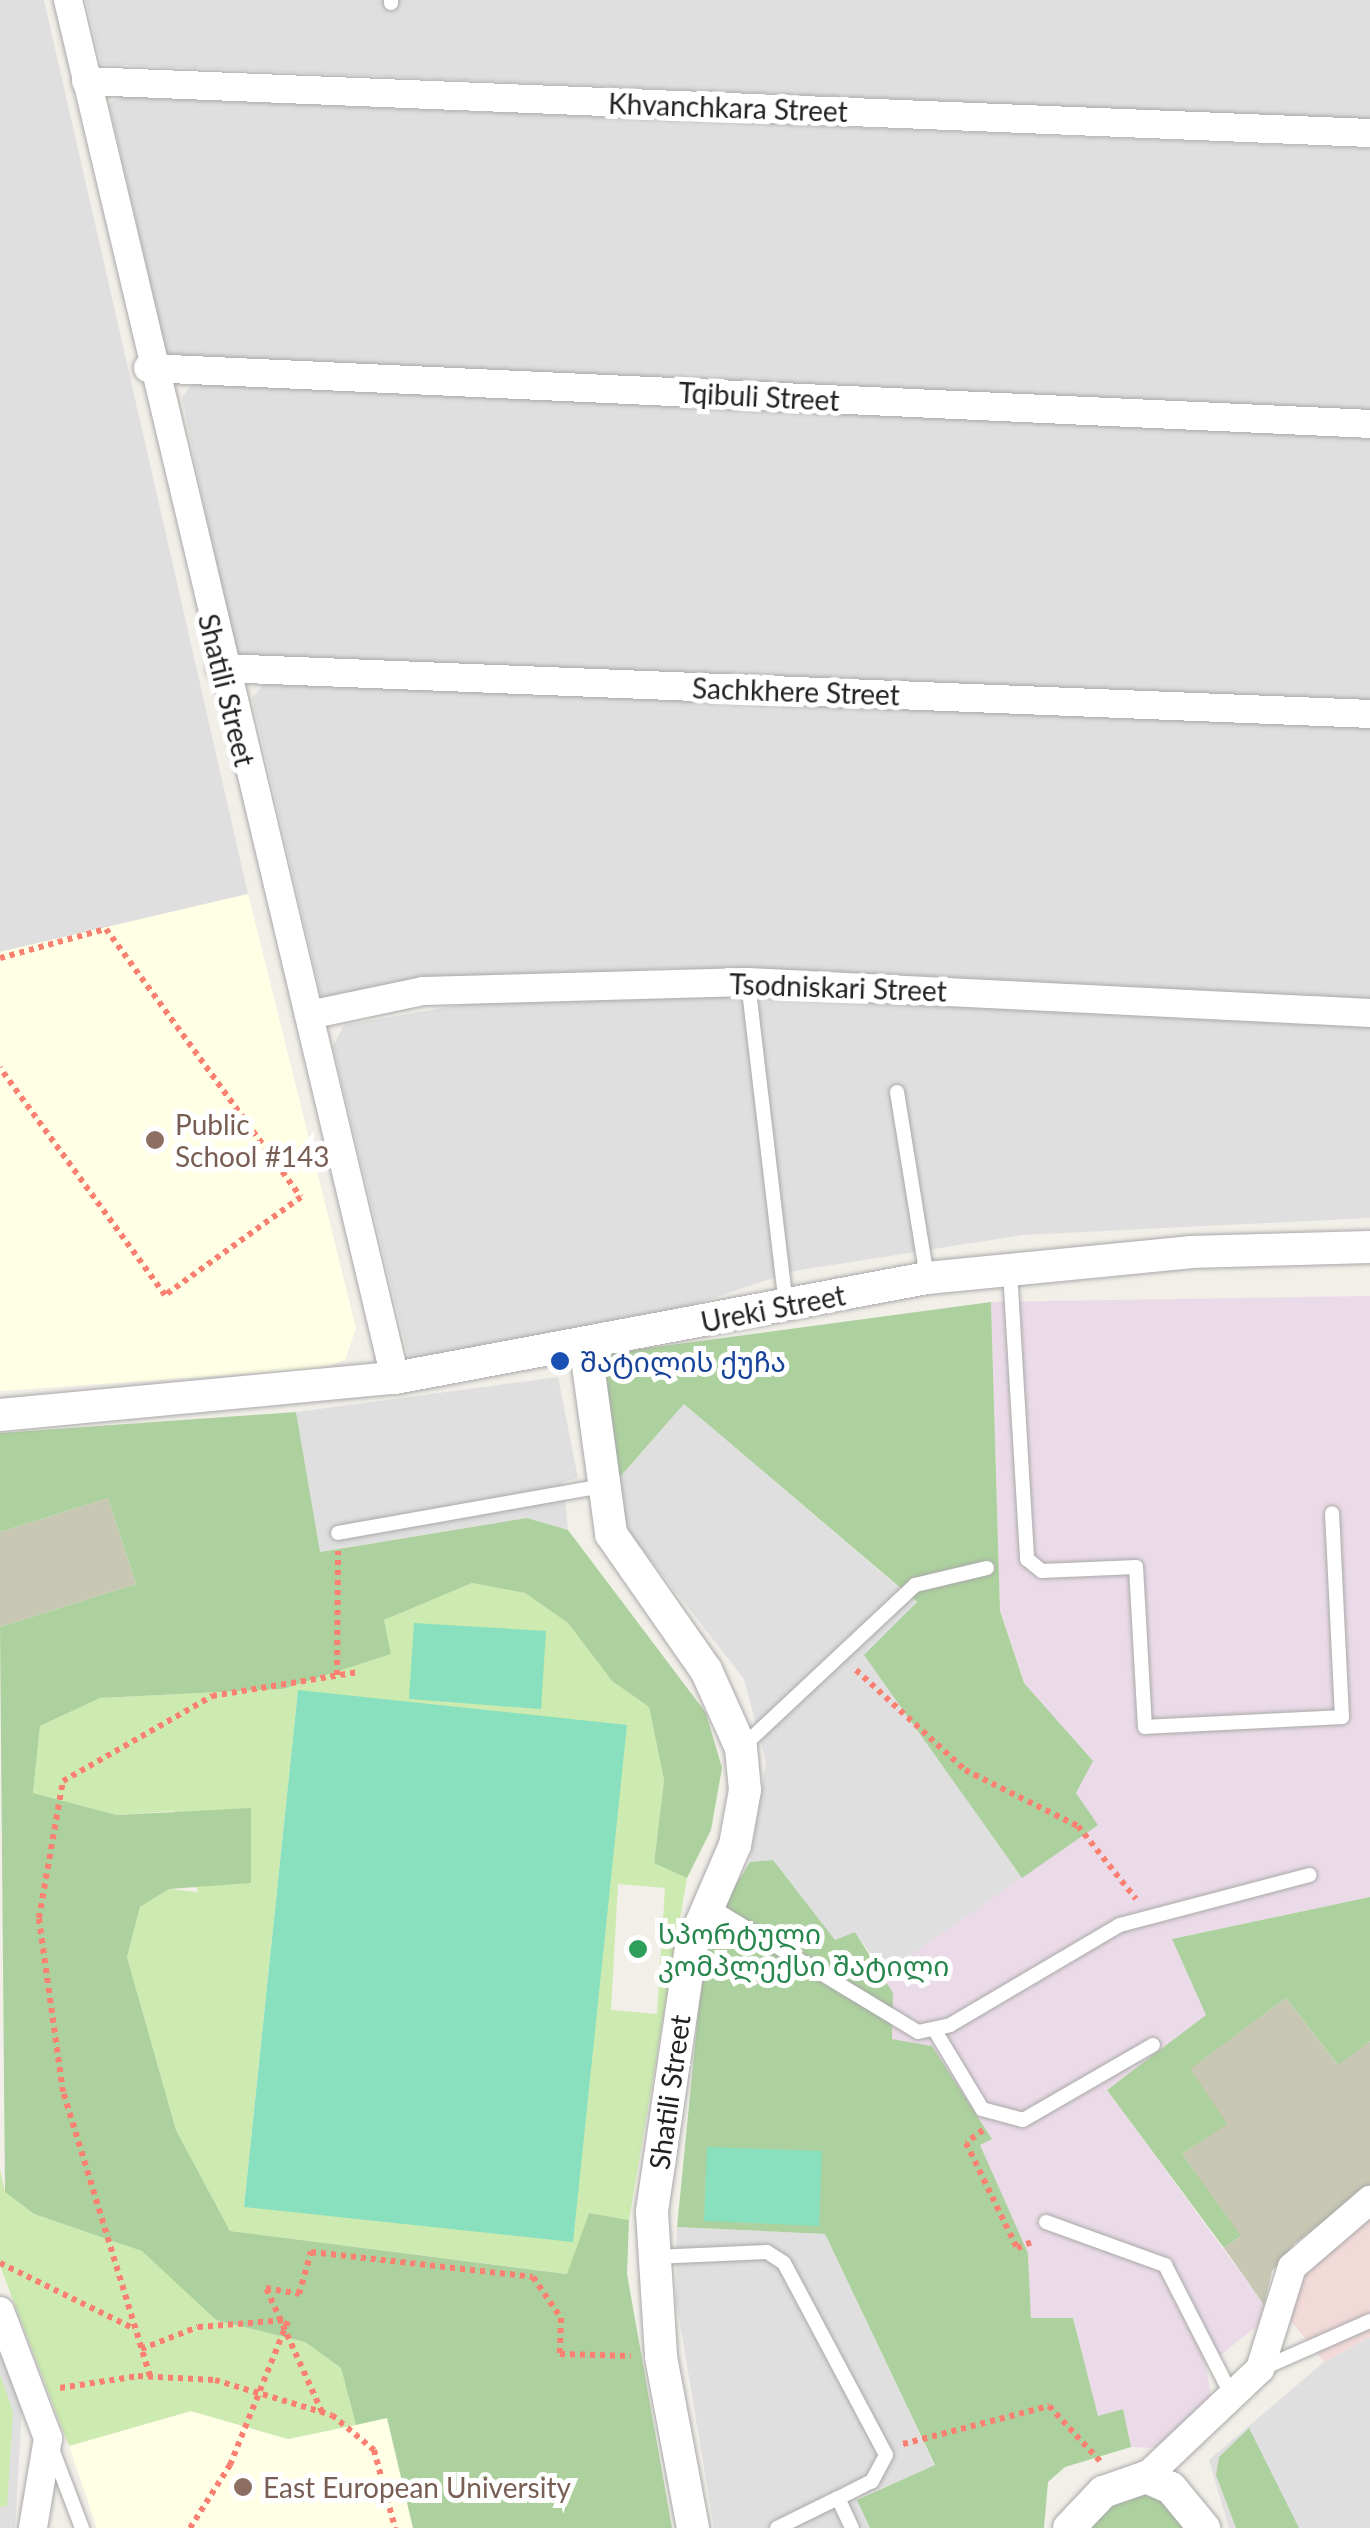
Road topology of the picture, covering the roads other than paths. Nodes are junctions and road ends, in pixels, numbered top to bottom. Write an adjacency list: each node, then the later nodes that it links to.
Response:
1 (68, 0): 2 (street, Shatili Street)
2 (86, 81): 3 (street, Khvanchkara Street); 4 (street, Shatili Street)
3 (1370, 133)
4 (148, 368): 5 (street, Tqibuli Street); 6 (street, Shatili Street)
5 (1370, 424)
6 (222, 668): 7 (street, Sachkhere Street); 10 (street, Shatili Street)
7 (1370, 714)
8 (748, 982): 9 (street, Tsodniskari Street); 10 (street, Tsodniskari Street); 15 (lane)
9 (1370, 1013)
10 (309, 1015): 17 (street, Shatili Street)
11 (897, 1092): 14 (lane)
12 (1370, 1247): 13 (street, Ureki Street)
13 (1010, 1270): 14 (street, Ureki Street); 20 (lane)
14 (927, 1278): 15 (street, Ureki Street)
15 (786, 1306): 16 (street, Ureki Street)
16 (585, 1343): 17 (street, Ureki Street); 19 (street, Shatili Street)
17 (395, 1378): 18 (street, Ureki Street)
18 (0, 1416)
19 (602, 1486): 21 (lane); 23 (street, Shatili Street)
20 (1332, 1513)
21 (338, 1533)
22 (986, 1568): 23 (lane)
23 (741, 1748): 25 (street, Shatili Street)
24 (1309, 1875): 26 (lane)
25 (704, 1902): 26 (lane); 30 (street, Shatili Street)
26 (934, 2029): 27 (lane)
27 (1154, 2044)
28 (1370, 2200): 33 (street)
29 (1046, 2222): 34 (lane)
30 (651, 2258): 37 (lane); 40 (street, Shatili Street)
31 (0, 2311): 35 (street)
32 (1370, 2321): 33 (lane)
33 (1260, 2369): 34 (street)
34 (1232, 2396): 36 (street)
35 (48, 2438): 38 (street); 39 (lane)
36 (1146, 2477): 43 (street); 44 (street)
37 (838, 2498): 41 (lane); 42 (lane)
38 (33, 2528)
39 (82, 2528)
40 (693, 2528)
41 (777, 2528)
42 (852, 2528)
43 (1069, 2528)
44 (1204, 2528)

